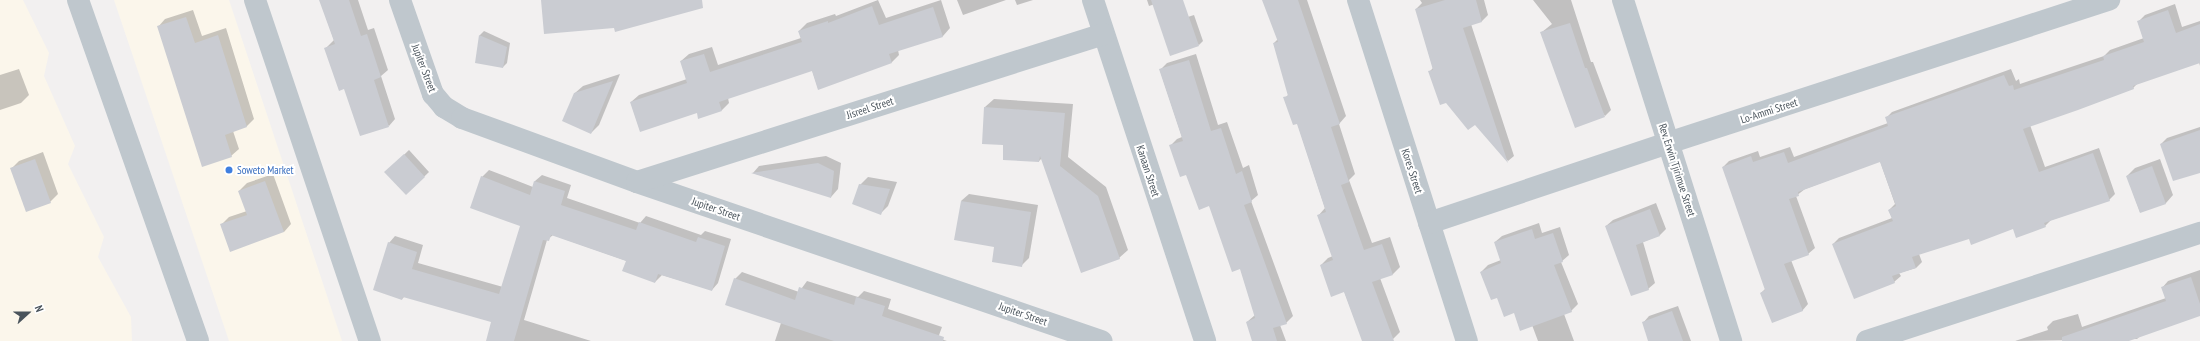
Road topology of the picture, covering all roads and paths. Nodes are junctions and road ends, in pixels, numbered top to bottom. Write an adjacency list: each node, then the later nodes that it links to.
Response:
1 (78, 0): 13 (street)
2 (255, 0): 14 (street)
3 (1092, 0): 8 (street, Kanaan Street)
4 (1358, 0): 11 (street, Kores Street)
5 (1623, 0): 9 (street, Rev. Erwin Tjirimue Street)
6 (2110, 0): 9 (street, Lo-Ammi Street)
7 (405, 2): 10 (street, Jupiter Street)
8 (1103, 34): 10 (street, Jisreel Street); 16 (street, Kanaan Street)
9 (1668, 143): 11 (street, Lo-Ammi Street); 18 (street, Rev. Erwin Tjirimue Street)
10 (637, 182): 15 (street, Jupiter Street)
11 (1429, 223): 17 (street, Kores Street)
12 (2200, 233): 19 (street)
13 (198, 341)
14 (370, 341)
15 (1102, 341)
16 (1205, 341)
17 (1467, 341)
18 (1731, 341)
19 (1867, 341)

